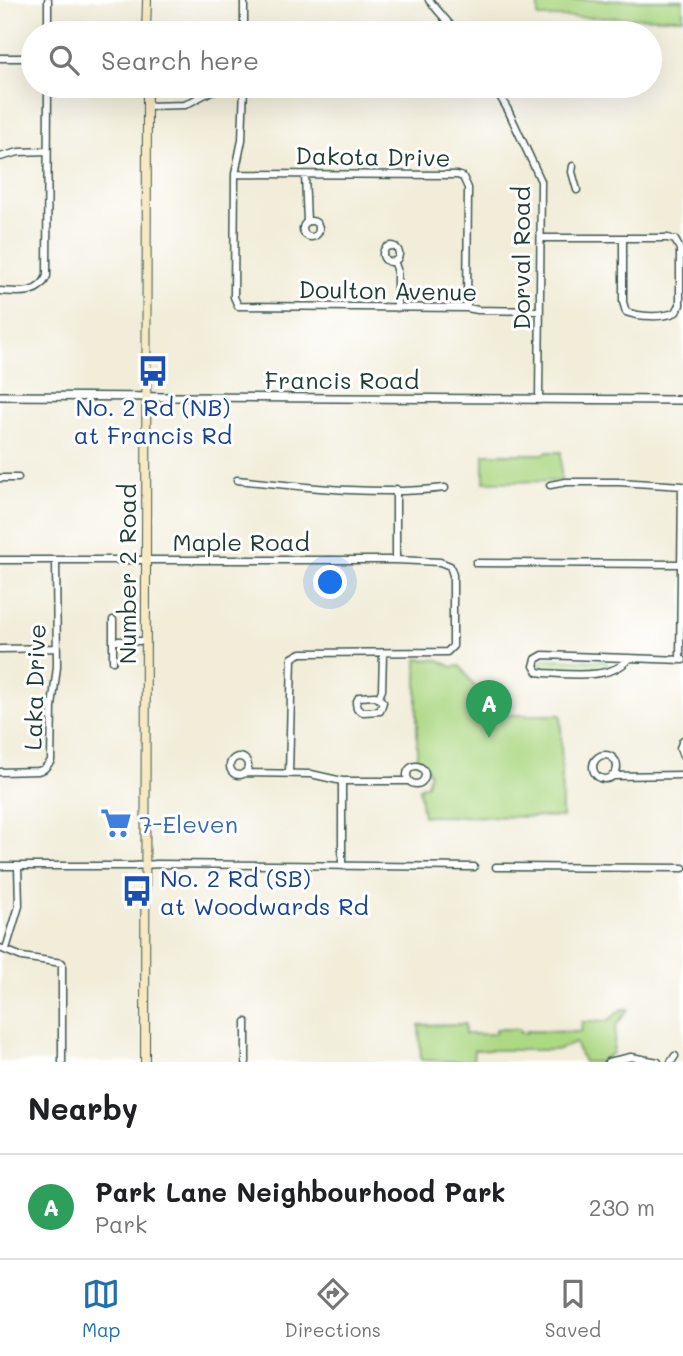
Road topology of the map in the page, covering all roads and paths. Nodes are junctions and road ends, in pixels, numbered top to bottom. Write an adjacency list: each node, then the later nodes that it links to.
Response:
1 (48, 0): 5 (street)
2 (147, 0): 6 (main road)
3 (244, 0): 7 (street)
4 (429, 0): 8 (street)
5 (48, 21)
6 (146, 21)
7 (244, 21)
8 (447, 21)
9 (0, 58): 10 (street)
10 (21, 58)
11 (48, 98): 17 (street)
12 (147, 98): 16 (main road, Number 2 Road)
13 (198, 98): 16 (street)
14 (244, 98): 20 (street)
15 (501, 98): 24 (street, Dorval Road)
16 (147, 106): 32 (main road, Number 2 Road)
17 (47, 151): 18 (street); 27 (street)
18 (0, 157)
19 (573, 166): 22 (street)
20 (235, 174): 21 (street, Dakota Drive); 28 (street, Doulton Avenue)
21 (305, 174): 23 (street); 29 (street, Dakota Drive)
22 (577, 190)
23 (307, 222)
24 (541, 238): 25 (street); 30 (street, Dorval Road)
25 (623, 239): 25 (street)
26 (394, 261): 28 (street)
27 (0, 292)
28 (397, 307): 29 (street, Doulton Avenue)
29 (467, 307): 30 (street, Doulton Avenue)
30 (539, 311): 33 (street, Dorval Road)
31 (0, 396): 32 (street, Francis Road)
32 (145, 397): 33 (street, Francis Road); 42 (main road, Number 2 Road)
33 (539, 400): 34 (street, Francis Road)
34 (683, 400)
35 (0, 478): 36 (street)
36 (18, 478)
37 (237, 480): 41 (street)
38 (550, 485): 39 (street)
39 (682, 486): 47 (street)
40 (444, 488): 41 (street)
41 (396, 489): 45 (street)
42 (145, 559): 44 (street, Maple Road); 45 (street, Maple Road); 50 (main road, Number 2 Road)
43 (0, 560): 44 (street, Maple Road)
44 (56, 560): 51 (street, Laka Drive)
45 (396, 560): 53 (street, Maple Road)
46 (476, 563): 47 (street)
47 (682, 564): 57 (street)
48 (113, 620): 49 (street)
49 (113, 641): 50 (street); 58 (street)
50 (145, 641): 69 (main road, Number 2 Road)
51 (56, 648): 52 (street); 62 (street, Laka Drive)
52 (0, 649)
53 (450, 650): 54 (street); 55 (street)
54 (383, 654): 59 (street); 64 (street)
55 (456, 657)
56 (628, 659): 56 (street); 57 (street)
57 (682, 660)
58 (113, 661)
59 (379, 697)
60 (683, 740): 61 (street)
61 (683, 756)
62 (0, 772)
63 (244, 773): 64 (street)
64 (289, 773): 67 (street)
65 (683, 775): 66 (street)
66 (612, 776)
67 (342, 781): 68 (street); 72 (street)
68 (409, 781)
69 (145, 864): 71 (street); 72 (street); 79 (main road, Number 2 Road)
70 (0, 866): 71 (street)
71 (18, 866): 76 (street)
72 (342, 866): 73 (street)
73 (474, 867)
74 (496, 867): 75 (street)
75 (683, 868)
76 (3, 948): 78 (street)
77 (246, 1021): 80 (street)
78 (62, 1062)
79 (145, 1062)
80 (246, 1062)
81 (608, 1062): 82 (street)
82 (658, 1062)

